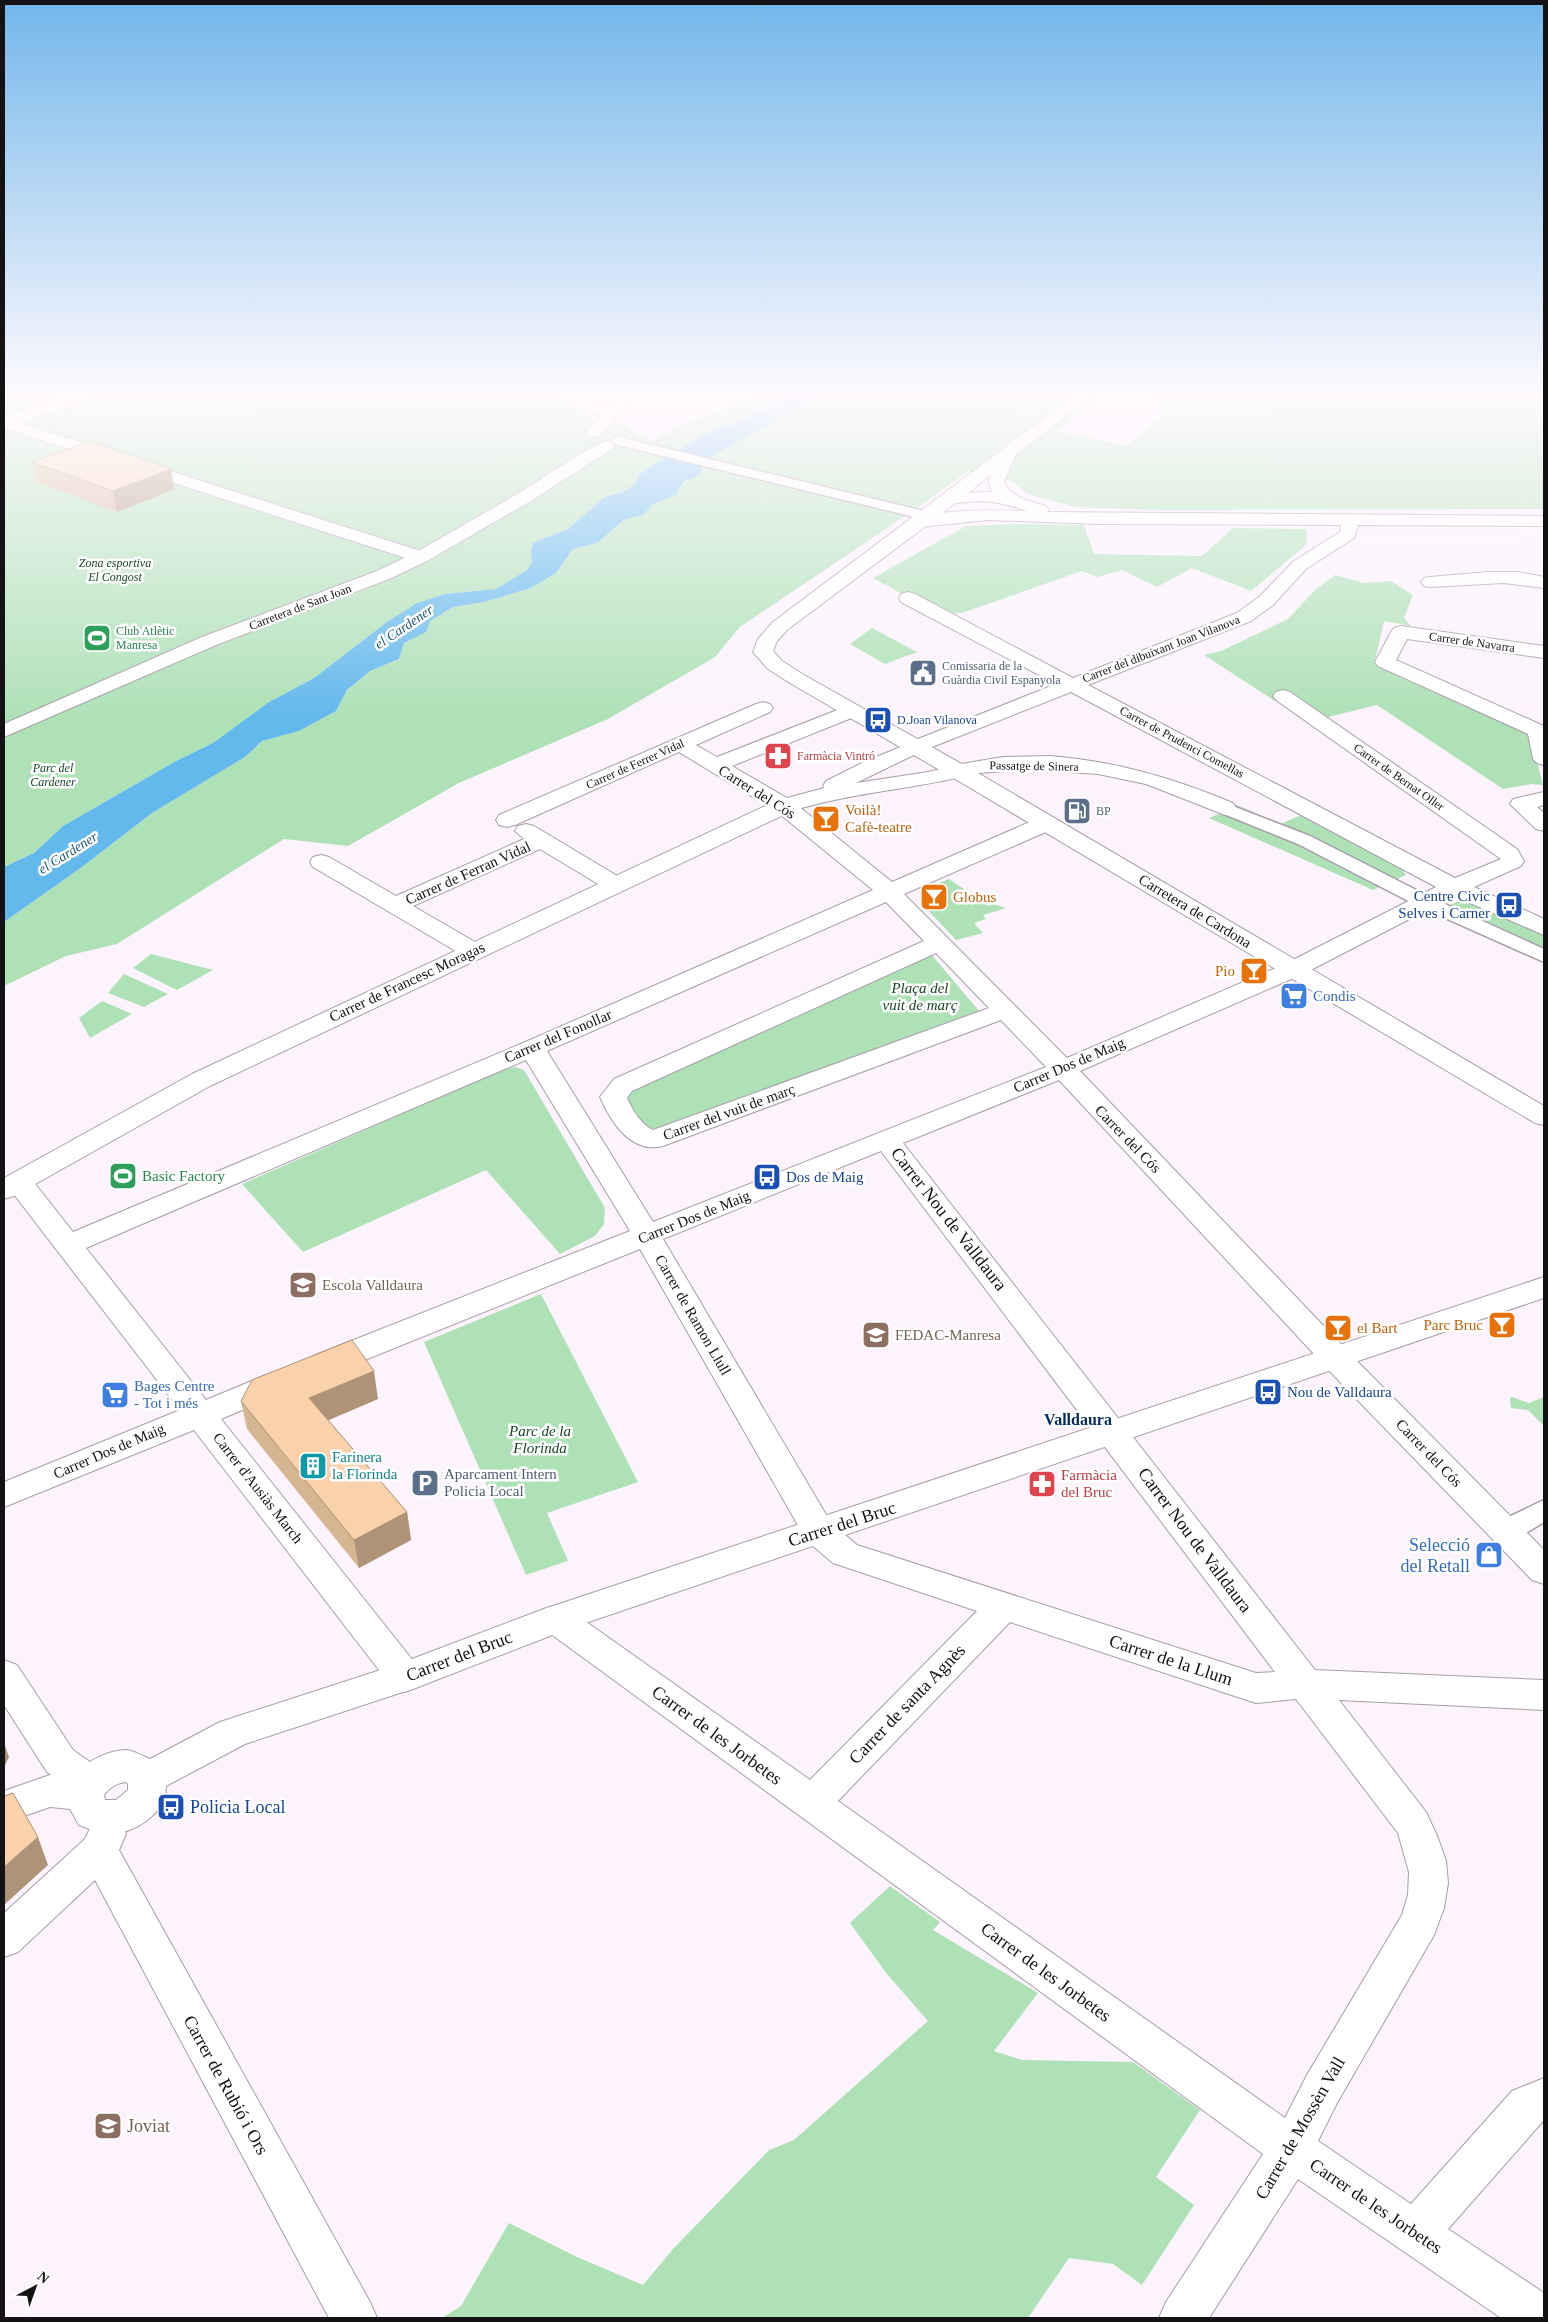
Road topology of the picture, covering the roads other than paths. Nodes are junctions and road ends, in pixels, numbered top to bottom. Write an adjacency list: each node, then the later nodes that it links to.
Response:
1 (244, 500): 12 (street)
2 (519, 500): 12 (street, Carretera de Sant Joan)
3 (860, 500): 8 (street)
4 (947, 500): 8 (street)
5 (954, 500): 7 (street)
6 (1013, 500): 9 (street)
7 (988, 515): 8 (street); 9 (street)
8 (924, 519): 22 (street, Carretera de Cardona)
9 (1101, 519): 10 (street)
10 (1350, 521): 11 (street); 19 (street, Carrer del dibuixant Joan Vilanova)
11 (1544, 521)
12 (421, 557): 23 (street, Carretera de Sant Joan)
13 (1430, 582): 14 (street)
14 (1544, 583)
15 (1544, 595): 16 (street)
16 (1518, 596)
17 (908, 598): 19 (street, Carrer de Prudenci Comellas)
18 (1544, 652): 26 (street, Carrer de Navarra)
19 (1072, 683): 25 (street, Carrer del dibuixant Joan Vilanova); 39 (street, Carrer de Prudenci Comellas)
20 (1283, 696): 36 (street, Carrer de Bernat Oller)
21 (762, 708): 24 (street, Carrer de Ferrer Vidal)
22 (852, 710): 25 (street, Carretera de Cardona); 27 (street)
23 (4, 731)
24 (680, 744): 27 (street, Carrer del Cós); 35 (street, Carrer de Ferrer Vidal)
25 (915, 746): 28 (street, Carretera de Cardona); 29 (street, Carrer de Francesc Moragas)
26 (1544, 759)
27 (716, 766): 31 (street, Carrer del Cós)
28 (966, 776): 29 (street, Carrer de Francesc Moragas); 32 (street, Passatge de Sinera); 33 (street, Carretera de Cardona)
29 (820, 795): 31 (street, Carrer de Francesc Moragas)
30 (1544, 799): 34 (street)
31 (784, 806): 38 (street, Carrer de Francesc Moragas); 40 (street, Carrer del Cós)
32 (1225, 808): 41 (street)
33 (1047, 824): 40 (street, Carrer del Fonollar); 47 (street, Carretera de Cardona)
34 (1544, 824)
35 (541, 840): 38 (street); 42 (street, Carrer de Ferran Vidal)
36 (1513, 861): 39 (street, Carrer Dos de Maig)
37 (321, 862): 42 (street)
38 (616, 884): 45 (street, Carrer de Francesc Moragas)
39 (1454, 887): 41 (street, Carrer Dos de Maig); 43 (street, Carrer de Prudenci Comellas)
40 (889, 892): 44 (street, Carrer del Cós); 49 (street, Carrer del Fonollar)
41 (1425, 902): 46 (street); 47 (street, Carrer Dos de Maig)
42 (395, 906): 45 (street)
43 (1544, 928)
44 (939, 943): 48 (street, Carrer del Cós); 48 (street, Carrer del vuit de març)
45 (473, 951): 53 (street, Carrer de Francesc Moragas)
46 (1544, 956)
47 (1294, 969): 50 (street, Carrer Dos de Maig); 51 (street, Carretera de Cardona)
48 (1006, 1010): 50 (street, Carrer del Cós)
49 (532, 1048): 54 (street, Carrer de Ramon Llull); 55 (street, Carrer del Fonollar)
50 (1063, 1069): 52 (street, Carrer Dos de Maig); 57 (street, Carrer del Cós)
51 (1544, 1117)
52 (887, 1140): 54 (street, Carrer Dos de Maig); 59 (street, Carrer Nou de Valldaura)
53 (11, 1186): 55 (street, Carrer d'Ausiàs March)
54 (647, 1236): 58 (street, Carrer Dos de Maig); 63 (street, Carrer de Ramon Llull)
55 (68, 1244): 58 (street, Carrer d'Ausiàs March)
56 (1544, 1287): 57 (street, Carrer del Bruc)
57 (1335, 1357): 59 (street, Carrer del Bruc); 62 (street, Carrer del Cós)
58 (200, 1413): 60 (street, Carrer Dos de Maig); 68 (street, Carrer d'Ausiàs March)
59 (1114, 1433): 63 (street, Carrer del Bruc); 69 (street, Carrer Nou de Valldaura)
60 (4, 1495)
61 (1544, 1510): 62 (street)
62 (1504, 1531): 64 (street, Carrer del Cós)
63 (819, 1532): 65 (street, Carrer de la Llum); 66 (street, Carrer del Bruc)
64 (1544, 1571)
65 (1003, 1606): 69 (street, Carrer de la Llum); 71 (street, Carrer de santa Agnès)
66 (556, 1619): 68 (street, Carrer del Bruc); 71 (street, Carrer de les Jorbetes)
67 (4, 1675): 73 (street)
68 (405, 1677): 73 (street, Carrer del Bruc)
69 (1305, 1684): 70 (street, Carrer de la Llum); 75 (street, Carrer Nou de Valldaura)
70 (1544, 1695)
71 (812, 1804): 77 (street, Carrer de les Jorbetes)
72 (4, 1807): 73 (street)
73 (97, 1812): 74 (street); 79 (street, Carrer de Rubió i Ors)
74 (4, 1939)
75 (1396, 1960): 77 (street, Carrer de Mossèn Vall)
76 (1544, 2099): 78 (street)
77 (1292, 2149): 78 (street, Carrer de les Jorbetes); 80 (street, Carrer de Mossèn Vall)
78 (1415, 2233): 81 (street, Carrer de les Jorbetes)
79 (354, 2318)
80 (1182, 2318)
81 (1541, 2318)

